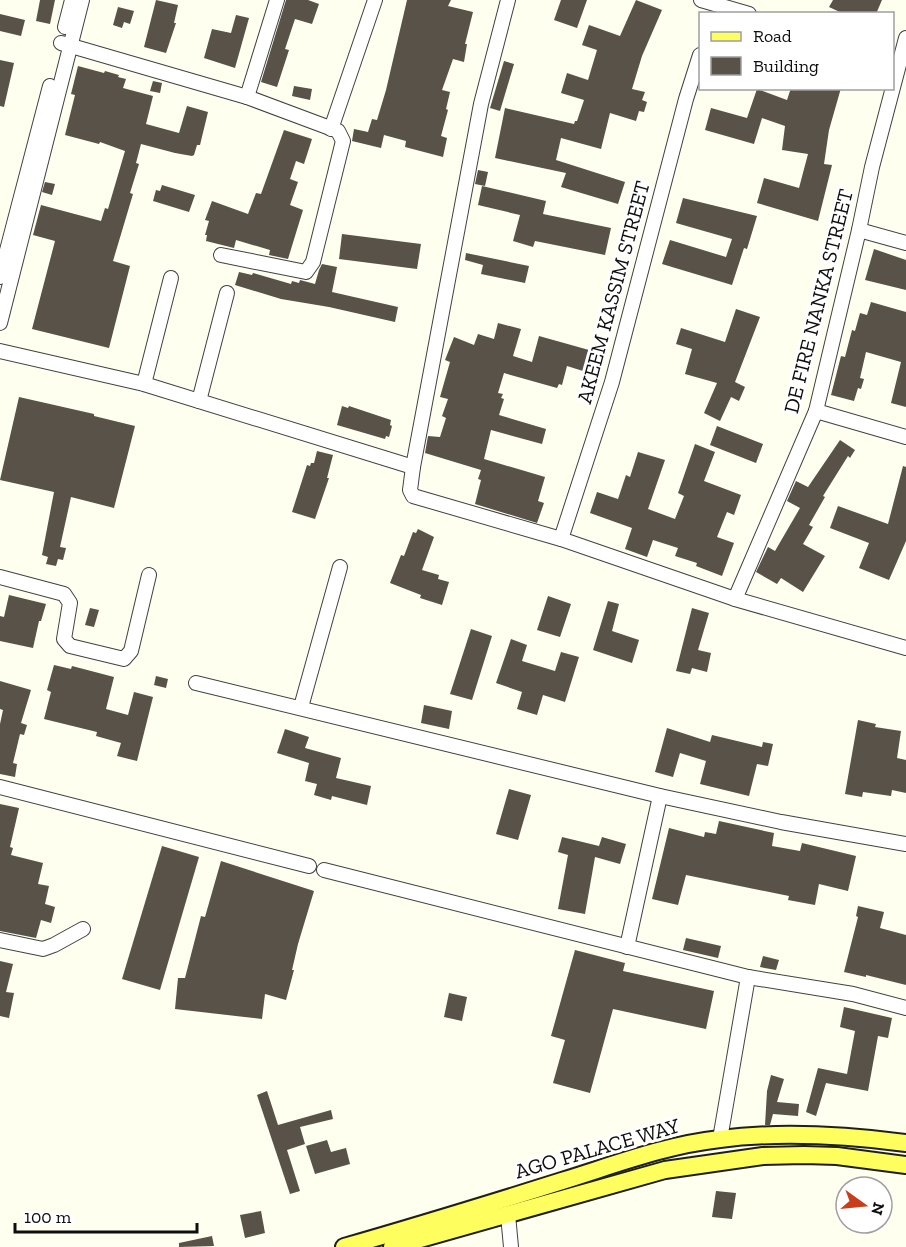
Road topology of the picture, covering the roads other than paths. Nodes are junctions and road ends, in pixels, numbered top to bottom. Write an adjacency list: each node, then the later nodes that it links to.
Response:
1 (72, 0): 10 (street)
2 (82, 0): 10 (street)
3 (277, 0): 14 (street)
4 (375, 0): 15 (street)
5 (508, 0): 28 (street)
6 (701, 0): 7 (street)
7 (715, 9): 8 (street)
8 (735, 12)
9 (906, 38): 11 (street, DE FIRE NANKA STREET)
10 (65, 44): 14 (street); 19 (street); 22 (street)
11 (897, 52)
12 (699, 58): 29 (street, AKEEM KASSIM STREET)
13 (889, 90): 16 (street, DE FIRE NANKA STREET)
14 (247, 97): 15 (street)
15 (331, 129): 18 (street)
16 (859, 230): 17 (street); 26 (street, DE FIRE NANKA STREET)
17 (906, 243)
18 (221, 255)
19 (0, 277)
20 (171, 278): 24 (street)
21 (227, 293): 25 (street)
22 (0, 323)
23 (0, 351): 24 (street)
24 (144, 384): 25 (street)
25 (198, 401): 28 (street)
26 (816, 411): 27 (street); 33 (street, DE FIRE NANKA STREET)
27 (906, 437)
28 (414, 467): 29 (street)
29 (561, 539): 33 (street)
30 (340, 567): 36 (street)
31 (148, 575): 32 (street)
32 (0, 577)
33 (735, 599): 34 (street)
34 (906, 648)
35 (195, 683): 36 (street)
36 (301, 707): 38 (street)
37 (0, 787): 40 (street)
38 (660, 796): 39 (street); 44 (street)
39 (906, 844)
40 (309, 866)
41 (324, 870): 44 (street)
42 (84, 928): 43 (street)
43 (0, 940)
44 (627, 947): 45 (street)
45 (748, 977): 46 (street); 47 (street)
46 (906, 1008)
47 (720, 1139): 48 (main road, AGO PALACE WAY); 51 (main road, AGO PALACE WAY)
48 (906, 1143)
49 (906, 1165): 50 (main road, AGO PALACE WAY)
50 (508, 1215): 52 (main road, AGO PALACE WAY); 53 (street)
51 (344, 1247)
52 (392, 1247)
53 (511, 1247)

